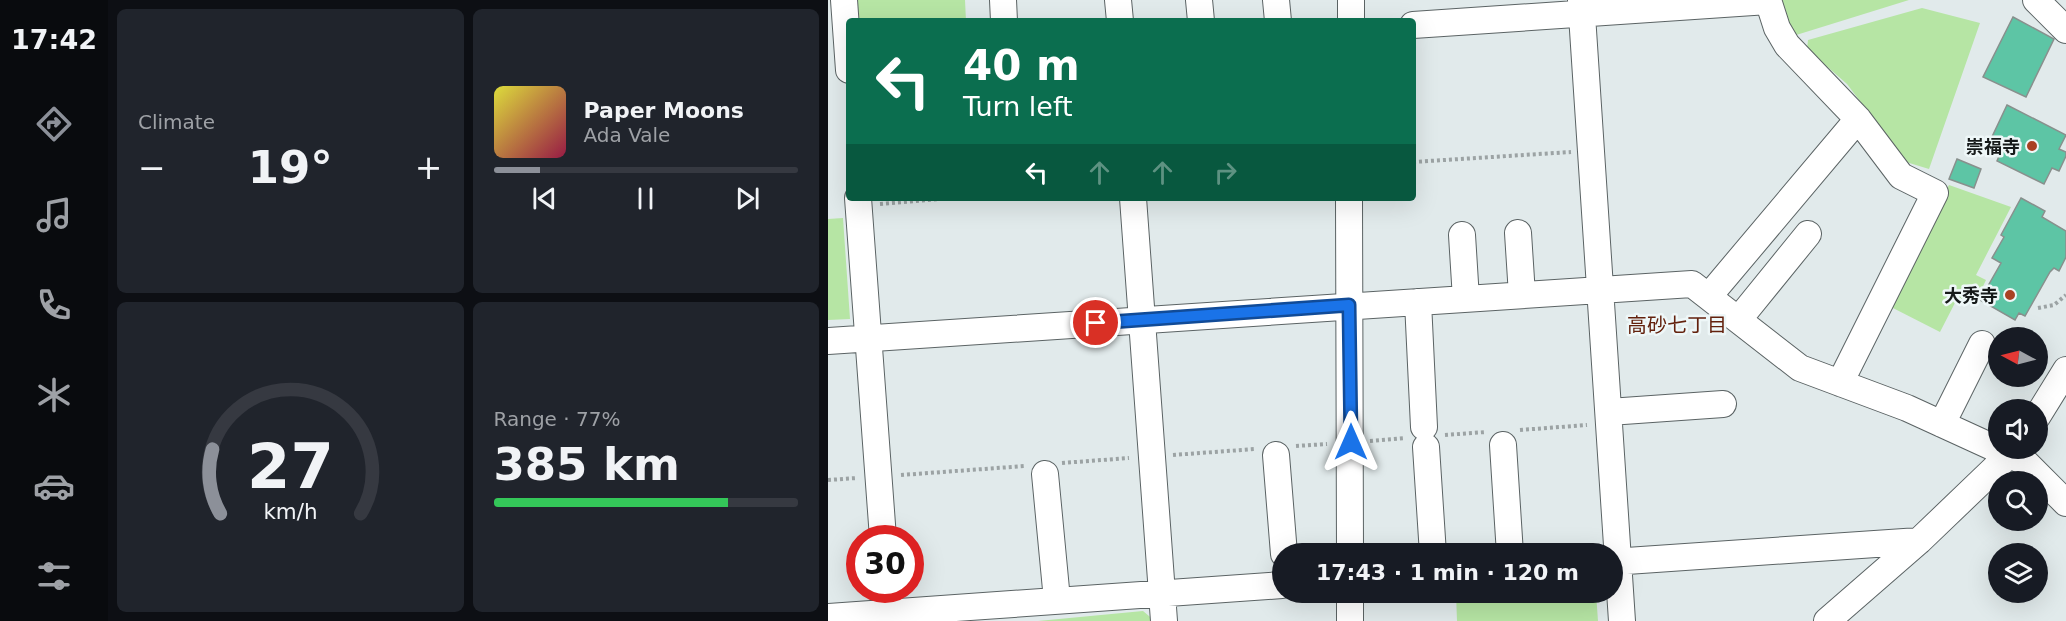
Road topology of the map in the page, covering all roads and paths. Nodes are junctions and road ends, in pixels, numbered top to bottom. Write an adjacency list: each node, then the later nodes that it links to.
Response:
1 (844, 0): 16 (street)
2 (1003, 0): 10 (street)
3 (1119, 0): 11 (street)
4 (1199, 0): 12 (street)
5 (1276, 0): 13 (street)
6 (1351, 0): 14 (street)
7 (2036, 0): 17 (street)
8 (1768, 1): 9 (street); 18 (street)
9 (1581, 6): 15 (street); 19 (street)
10 (1004, 18)
11 (1120, 18)
12 (1201, 18)
13 (1278, 18)
14 (1351, 18)
15 (1416, 25)
16 (846, 27)
17 (2066, 30)
18 (1858, 119): 30 (street); 41 (street)
19 (1591, 150): 20 (path); 27 (street)
20 (1416, 162)
21 (858, 201): 37 (street)
22 (1133, 201): 35 (street)
23 (1349, 201): 33 (street)
24 (1518, 233): 28 (street)
25 (1808, 234): 36 (street)
26 (1462, 235): 31 (street)
27 (1600, 289): 28 (street); 30 (street); 44 (street)
28 (1522, 295): 31 (street)
29 (2066, 295): 34 (path)
30 (1709, 296): 36 (street)
31 (1466, 299): 32 (street)
32 (1418, 302): 33 (street); 47 (street)
33 (1349, 305): 35 (street); 48 (street)
34 (2038, 308)
35 (1142, 319): 37 (street); 51 (street)
36 (1739, 319): 41 (street)
37 (869, 339): 38 (street); 55 (street)
38 (828, 341)
39 (1982, 344): 45 (street)
40 (2066, 370): 42 (street)
41 (1840, 383): 45 (street)
42 (2048, 399)
43 (1723, 404): 44 (street)
44 (1602, 418): 46 (path); 64 (street)
45 (1942, 424): 49 (street)
46 (1503, 436): 47 (path); 63 (street)
47 (1425, 437): 48 (path); 62 (street)
48 (1351, 442): 50 (path); 61 (street)
49 (1988, 442)
50 (1276, 450): 51 (path); 60 (street)
51 (1153, 456): 54 (path); 67 (street)
52 (2005, 459): 59 (street)
53 (2021, 459): 57 (street)
54 (1044, 468): 55 (path); 68 (street)
55 (879, 476): 56 (path); 58 (street)
56 (828, 480)
57 (2066, 503)
58 (882, 525)
59 (1907, 541): 65 (street); 76 (street)
60 (1283, 543)
61 (1350, 543)
62 (1432, 543)
63 (1509, 543)
64 (1613, 543)
65 (1623, 560)
66 (1272, 586): 67 (street)
67 (1162, 592): 68 (street); 73 (street)
68 (1057, 600): 71 (street)
69 (1350, 603): 74 (street)
70 (1620, 603): 75 (street)
71 (888, 608): 72 (street)
72 (828, 617)
73 (1164, 621)
74 (1350, 621)
75 (1622, 621)
76 (1827, 621)

